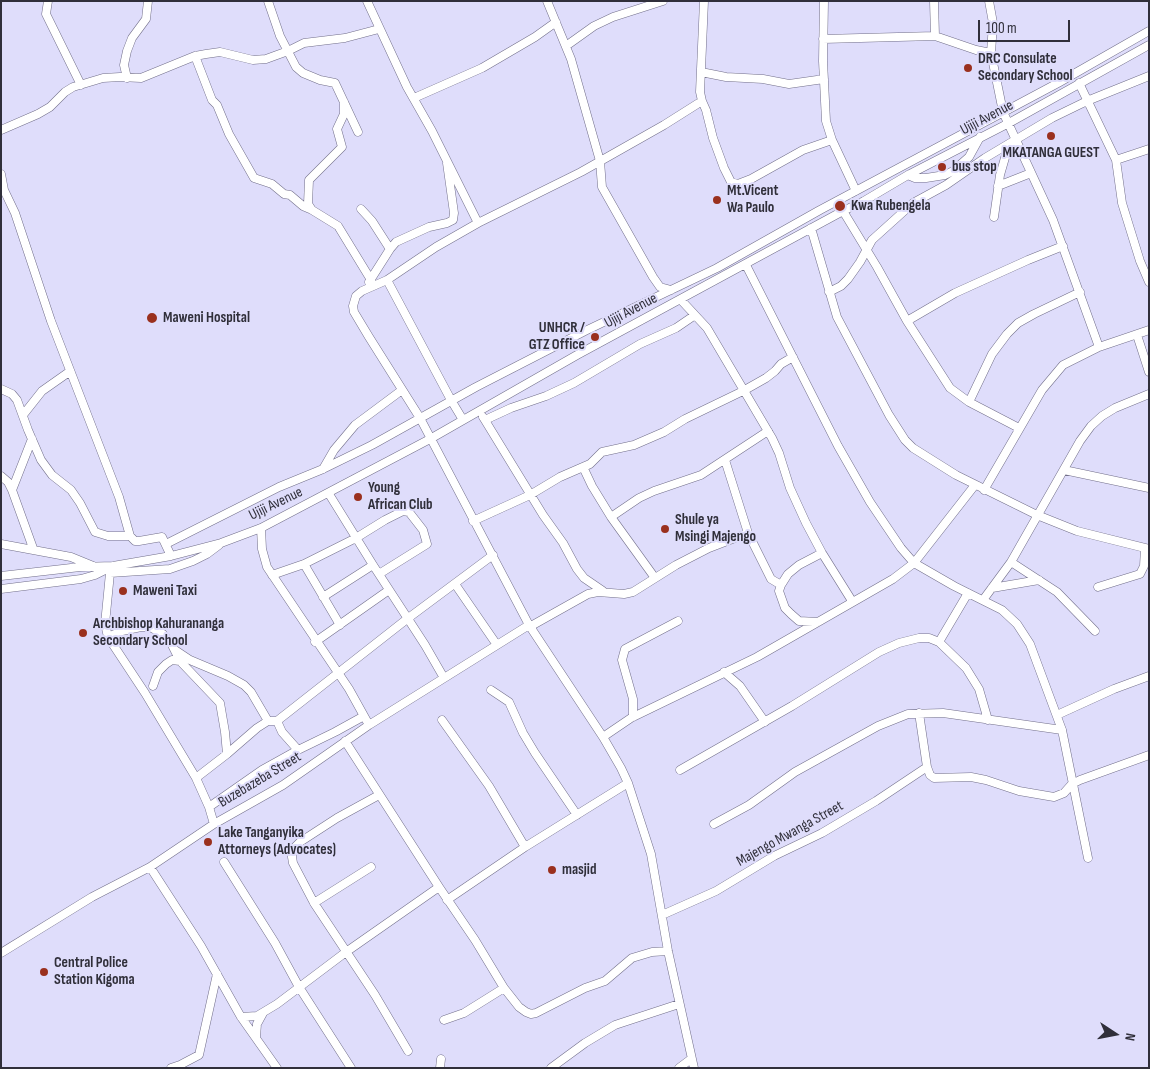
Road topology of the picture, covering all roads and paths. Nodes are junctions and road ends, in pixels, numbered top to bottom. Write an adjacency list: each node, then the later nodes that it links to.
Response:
1 (48, 1): 26 (street)
2 (148, 1): 23 (street)
3 (268, 1): 18 (street)
4 (547, 1): 11 (street)
5 (663, 1): 17 (street)
6 (704, 1): 21 (street)
7 (824, 1): 15 (street)
8 (934, 1): 14 (street)
9 (989, 1): 19 (street)
10 (370, 2): 12 (street)
11 (556, 22): 17 (street); 27 (street)
12 (380, 29): 18 (street); 27 (street)
13 (1149, 32): 31 (street)
14 (935, 36): 15 (street); 19 (street)
15 (823, 39): 24 (street)
16 (1149, 45): 25 (street, Ujiji Avenue)
17 (566, 46): 41 (street)
18 (288, 52): 20 (street); 30 (street)
19 (991, 52): 31 (street)
20 (195, 56): 23 (street); 48 (street)
21 (701, 72): 24 (street); 28 (street)
22 (1149, 76): 29 (street)
23 (127, 78): 26 (street)
24 (824, 79): 36 (street)
25 (1079, 83): 29 (street); 32 (street, Ujiji Avenue)
26 (81, 85): 33 (street)
27 (414, 98): 39 (street)
28 (702, 101): 36 (street); 41 (street)
29 (1088, 101): 37 (street); 40 (street)
30 (344, 102): 34 (street); 48 (street)
31 (1003, 112): 32 (street); 46 (street)
32 (1009, 123): 35 (street, Ujiji Avenue); 37 (street)
33 (1, 130)
34 (358, 132)
35 (980, 138): 44 (street, Ujiji Avenue); 44 (street)
36 (832, 140): 46 (street)
37 (1012, 142): 42 (street); 45 (street); 55 (street)
38 (1149, 149): 40 (street)
39 (446, 158): 51 (street); 54 (street)
40 (1116, 160): 59 (street)
41 (600, 161): 51 (street); 60 (street)
42 (1030, 173): 45 (street); 53 (street)
43 (1, 174): 71 (street)
44 (908, 175): 49 (street, Ujiji Avenue)
45 (998, 186): 50 (street)
46 (856, 191): 60 (street)
47 (361, 209): 54 (street)
48 (312, 210): 57 (street)
49 (843, 211): 52 (street, Ujiji Avenue); 55 (street)
50 (994, 217)
51 (478, 223): 58 (street)
52 (811, 228): 56 (street, Ujiji Avenue); 62 (street)
53 (1063, 246): 63 (street); 66 (street)
54 (390, 248): 57 (street)
55 (866, 250): 62 (street); 66 (street)
56 (746, 265): 64 (street, Ujiji Avenue); 70 (street)
57 (371, 280): 61 (street)
58 (387, 280): 61 (street); 77 (street)
59 (1149, 282)
60 (672, 290): 77 (street)
61 (362, 291): 74 (street)
62 (829, 292): 93 (street)
63 (1080, 292): 69 (street); 78 (street)
64 (681, 300): 65 (street); 79 (street, Ujiji Avenue)
65 (695, 315): 75 (street); 83 (street)
66 (907, 321): 78 (street)
67 (1149, 330): 68 (street)
68 (1137, 335): 69 (street); 72 (street)
69 (1099, 347): 84 (street)
70 (793, 357): 75 (street); 115 (street)
71 (69, 372): 80 (street); 104 (street)
72 (1149, 372)
73 (1, 389): 80 (street)
74 (402, 390): 81 (street); 90 (street)
75 (743, 391): 85 (street); 89 (street)
76 (1149, 394): 91 (street)
77 (451, 400): 81 (street); 82 (street)
78 (969, 402): 84 (street)
79 (480, 411): 82 (street, Ujiji Avenue); 83 (street)
80 (23, 415): 86 (street)
81 (420, 418): 87 (street); 90 (street)
82 (463, 420): 87 (street, Ujiji Avenue)
83 (485, 420): 98 (street)
84 (1019, 428): 96 (street)
85 (768, 431): 88 (street); 111 (street)
86 (32, 439): 95 (street); 104 (street)
87 (430, 439): 97 (street, Ujiji Avenue); 101 (street)
88 (725, 460): 100 (street); 103 (street)
89 (583, 467): 98 (street); 100 (street)
90 (323, 470): 108 (street)
91 (1064, 470): 94 (street); 99 (street)
92 (1, 476): 95 (street)
93 (975, 485): 96 (street); 115 (street)
94 (1149, 488)
95 (12, 490): 109 (street)
96 (984, 490): 99 (street)
97 (329, 494): 102 (street, Ujiji Avenue); 105 (street)
98 (530, 495): 101 (street); 133 (street)
99 (1037, 515): 110 (street); 116 (street)
100 (611, 517): 124 (street)
101 (473, 521): 112 (street)
102 (261, 528): 106 (street, Ujiji Avenue); 122 (street)
103 (748, 533): 124 (street, Buzebazeba Street); 128 (street)
104 (130, 536): 108 (street)
105 (356, 538): 117 (street); 119 (street); 121 (street)
106 (220, 543): 113 (street, Ujiji Avenue); 120 (street)
107 (1, 544): 109 (street)
108 (166, 544): 113 (street)
109 (33, 548): 118 (street)
110 (1147, 549): 114 (street)
111 (822, 552): 128 (street); 137 (street)
112 (493, 555): 127 (street); 142 (street)
113 (171, 556): 120 (street, Ujiji Avenue)
114 (1147, 558): 129 (street)
115 (914, 562): 134 (street); 137 (street)
116 (1013, 563): 125 (street); 126 (street); 130 (street)
117 (304, 564): 122 (street); 135 (street)
118 (94, 566): 120 (street, Ujiji Avenue); 123 (street, Ujiji Avenue)
119 (373, 566): 121 (street); 135 (street)
120 (112, 569): 131 (street, Ujiji Avenue); 144 (street)
121 (379, 574): 132 (street)
122 (272, 575): 145 (street)
123 (1, 576)
124 (655, 578): 133 (street, Buzebazeba Street)
125 (1039, 580): 126 (street); 143 (street)
126 (1022, 583): 130 (street)
127 (455, 584): 138 (street); 147 (street)
128 (781, 585): 140 (street)
129 (1098, 587)
130 (992, 588): 136 (street)
131 (1, 589)
132 (389, 590): 138 (street); 141 (street)
133 (605, 592): 142 (street, Buzebazeba Street)
134 (968, 593): 136 (street); 146 (street)
135 (322, 597): 141 (street)
136 (983, 600): 157 (street)
137 (852, 601): 140 (street)
138 (407, 619): 151 (street); 153 (street)
139 (678, 621): 159 (street)
140 (818, 622): 150 (street)
141 (340, 625): 145 (street)
142 (530, 625): 147 (street, Buzebazeba Street); 167 (street)
143 (1096, 631)
144 (108, 637): 148 (street); 174 (street)
145 (315, 642): 151 (street)
146 (939, 642): 162 (street); 164 (street)
147 (497, 645): 153 (street, Buzebazeba Street)
148 (175, 650): 149 (street); 160 (street)
149 (180, 661): 154 (street); 170 (street)
150 (724, 672): 159 (street); 164 (street)
151 (338, 674): 158 (street); 163 (street)
152 (1149, 676): 157 (street)
153 (444, 678): 165 (street, Buzebazeba Street)
154 (153, 686)
155 (491, 690): 179 (street)
156 (918, 713): 162 (street); 172 (street); 181 (street)
157 (1057, 715): 166 (street)
158 (364, 716): 165 (street); 169 (street)
159 (633, 717): 167 (street)
160 (268, 720): 163 (street); 170 (street)
161 (442, 720): 182 (street)
162 (988, 720): 166 (street)
163 (277, 721): 169 (street)
164 (765, 722): 173 (street)
165 (369, 725): 168 (street, Buzebazeba Street)
166 (1062, 730): 176 (street)
167 (603, 737): 175 (street)
168 (345, 741): 177 (street); 180 (street, Buzebazeba Street)
169 (298, 750): 178 (street)
170 (227, 754): 174 (street)
171 (1149, 755): 176 (street)
172 (926, 766): 176 (street); 190 (street, Majengo Mwanga Street)
173 (680, 770)
174 (196, 778): 178 (street)
175 (628, 783): 179 (street); 190 (street)
176 (1072, 784): 183 (street)
177 (379, 795): 187 (street); 189 (street)
178 (209, 807): 180 (street)
179 (577, 815): 182 (street)
180 (214, 824): 185 (street, Buzebazeba Street)
181 (714, 824)
182 (526, 847): 188 (street)
183 (1088, 858)
184 (224, 862): 195 (street)
185 (150, 867): 193 (street, Buzebazeba Street); 194 (street)
186 (372, 867): 189 (street)
187 (439, 887): 188 (street); 192 (street)
188 (447, 900): 196 (street)
189 (314, 903): 192 (street)
190 (662, 915): 191 (street)
191 (668, 951): 196 (street); 197 (street)
192 (346, 952): 195 (street); 202 (street)
193 (1, 953)
194 (217, 974): 199 (street); 205 (street)
195 (299, 987): 198 (street); 207 (street)
196 (504, 988): 200 (street)
197 (679, 1004): 204 (street); 209 (street)
198 (264, 1013): 199 (street); 201 (street)
199 (241, 1017): 201 (street)
200 (444, 1020)
201 (256, 1037): 206 (street)
202 (408, 1051)
203 (441, 1059): 208 (street)
204 (691, 1059): 210 (street); 211 (street)
205 (171, 1068)
206 (277, 1068)
207 (351, 1068)
208 (440, 1068)
209 (551, 1068)
210 (679, 1068)
211 (694, 1068)

